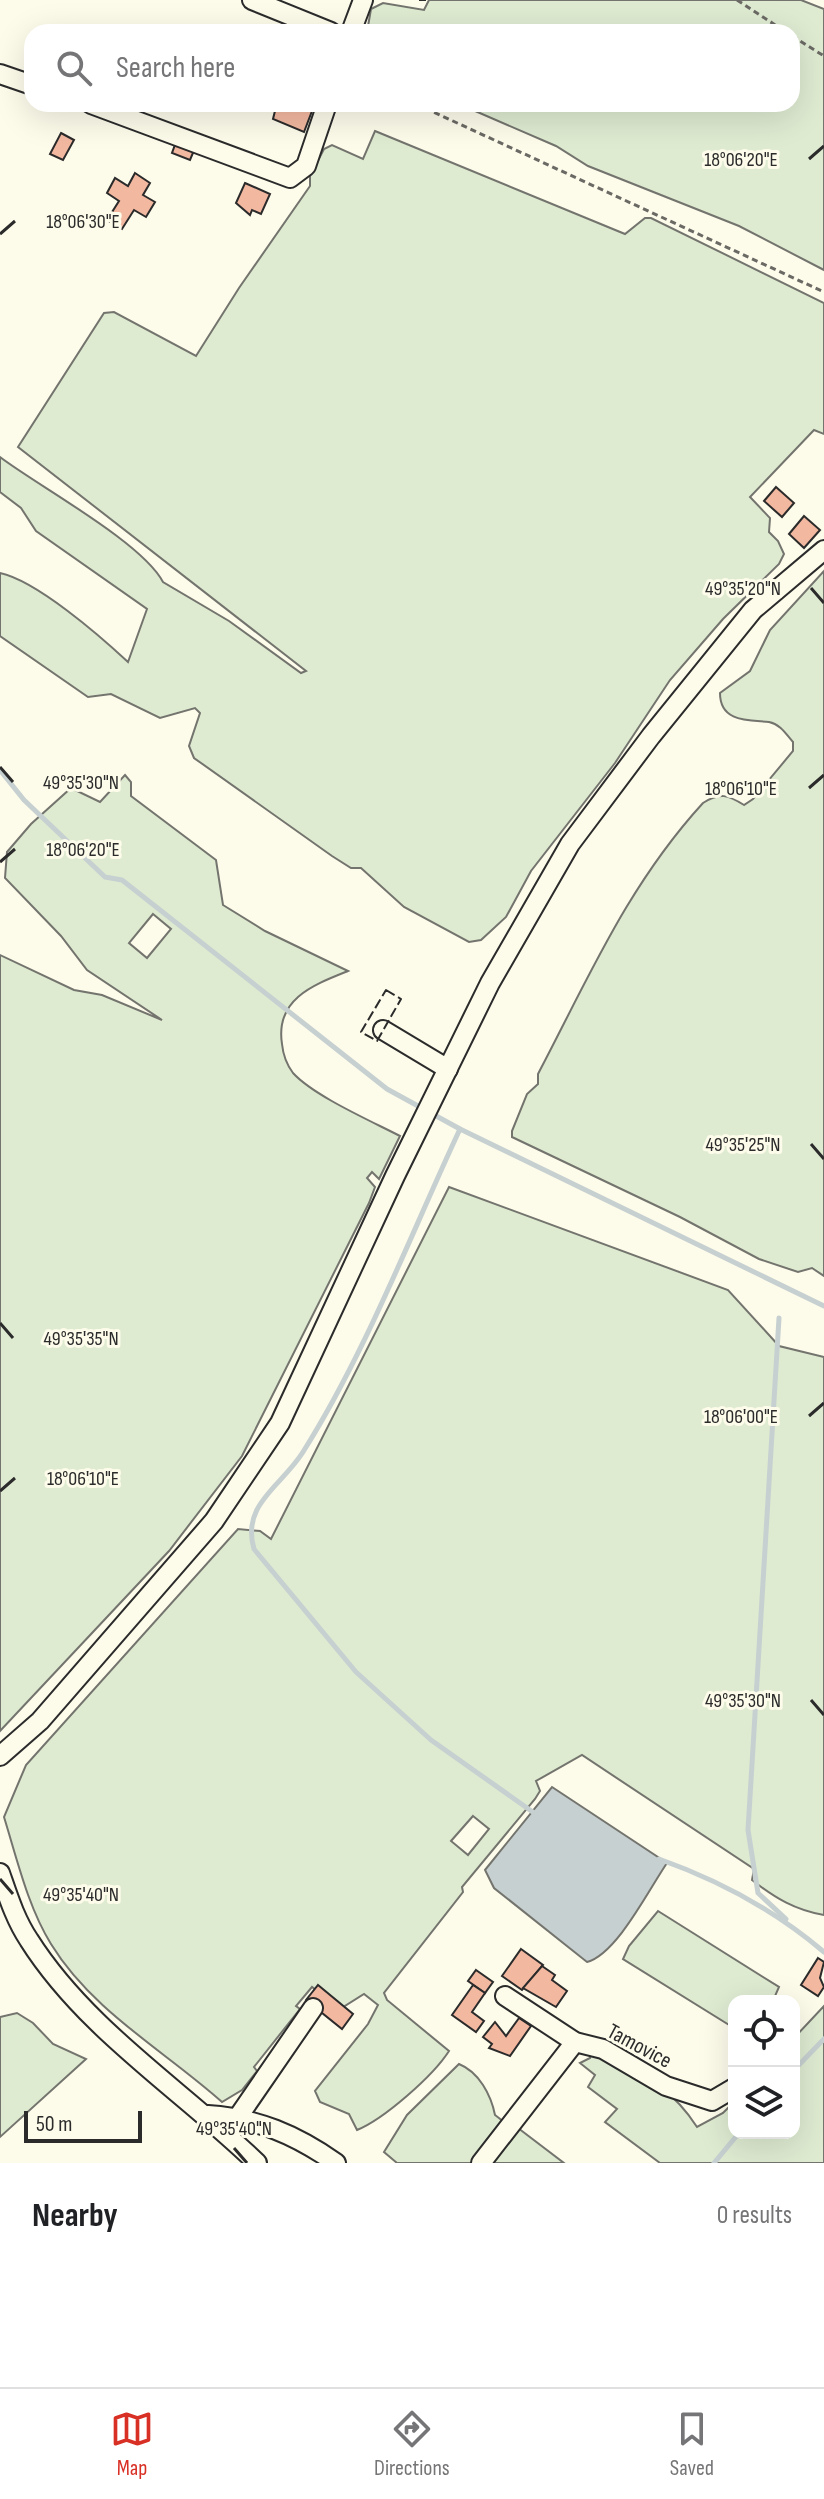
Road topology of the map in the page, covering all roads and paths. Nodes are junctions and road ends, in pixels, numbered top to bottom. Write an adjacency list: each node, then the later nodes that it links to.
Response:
1 (252, 0): 4 (street)
2 (363, 0): 5 (street)
3 (737, 0): 6 (path)
4 (311, 24)
5 (354, 24)
6 (774, 24)
7 (800, 41): 8 (path)
8 (824, 56)
9 (0, 74): 10 (street)
10 (24, 82)
11 (113, 112): 12 (street)
12 (324, 112)
13 (433, 112): 14 (path)
14 (824, 292)
15 (824, 550): 17 (street)
16 (383, 1030): 17 (street)
17 (448, 1069): 18 (street)
18 (0, 1756)
19 (0, 1873): 24 (street)
20 (505, 1996): 22 (street)
21 (313, 2008): 25 (street)
22 (575, 2042): 23 (street, Tamovice); 28 (street, Tamovice)
23 (728, 2092)
24 (208, 2115): 25 (street); 26 (street)
25 (238, 2117): 27 (street)
26 (257, 2163)
27 (336, 2163)
28 (481, 2163)

